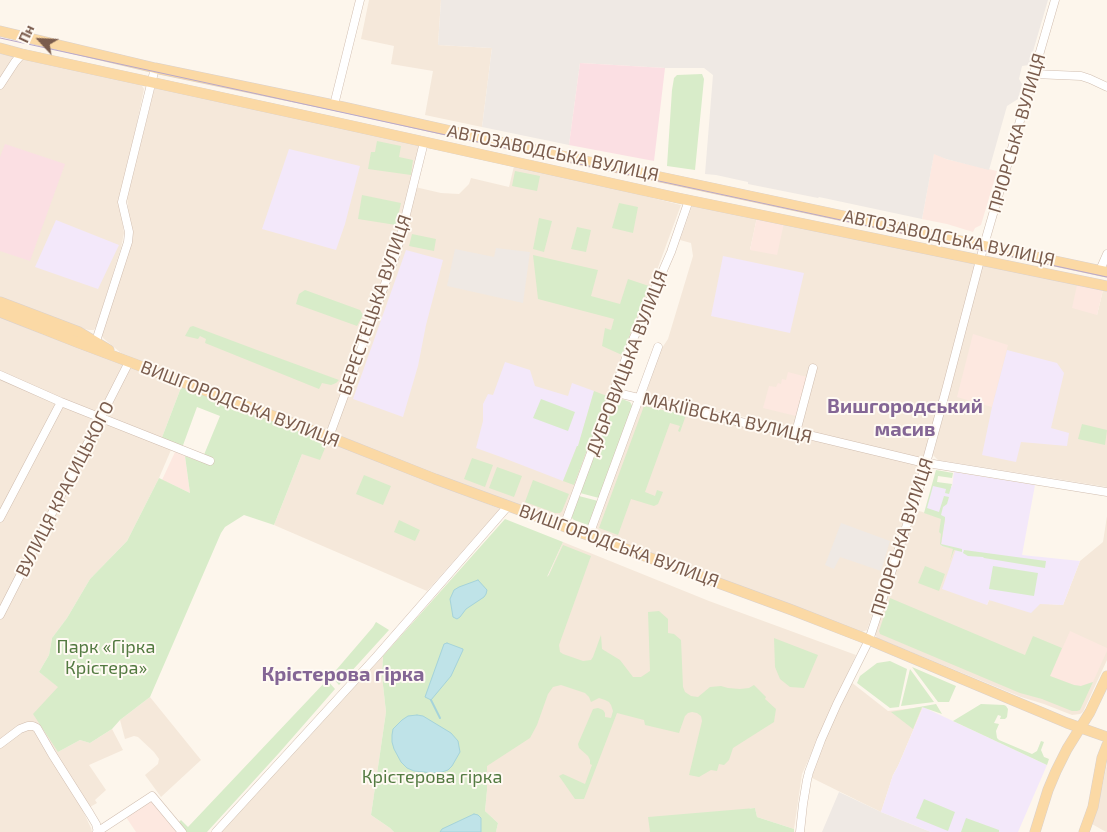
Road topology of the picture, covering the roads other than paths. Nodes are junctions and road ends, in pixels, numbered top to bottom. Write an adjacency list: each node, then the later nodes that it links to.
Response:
1 (360, 0): 11 (street)
2 (1055, 0): 7 (street, ПРІОРСЬКА ВУЛИЦЯ)
3 (0, 32): 6 (main road, АВТОЗАВОДСЬКА ВУЛИЦЯ)
4 (0, 48): 5 (main road, АВТОЗАВОДСЬКА ВУЛИЦЯ)
5 (22, 54): 8 (main road, АВТОЗАВОДСЬКА ВУЛИЦЯ); 9 (street)
6 (154, 68): 8 (street); 11 (main road, АВТОЗАВОДСЬКА ВУЛИЦЯ)
7 (1034, 74): 10 (street); 14 (street, ПРІОРСЬКА ВУЛИЦЯ)
8 (151, 82): 12 (main road, АВТОЗАВОДСЬКА ВУЛИЦЯ); 21 (street)
9 (0, 84)
10 (1107, 87)
11 (334, 105): 14 (main road, АВТОЗАВОДСЬКА ВУЛИЦЯ)
12 (424, 142): 13 (main road, АВТОЗАВОДСЬКА ВУЛИЦЯ); 31 (street, БЕРЕСТЕЦЬКА ВУЛИЦЯ)
13 (689, 200): 16 (main road, АВТОЗАВОДСЬКА ВУЛИЦЯ); 26 (street, ДУБРОВИЦЬКА ВУЛИЦЯ)
14 (984, 245): 16 (street, ПРІОРСЬКА ВУЛИЦЯ); 17 (main road, АВТОЗАВОДСЬКА ВУЛИЦЯ)
15 (1107, 254): 17 (street)
16 (981, 260): 18 (main road, АВТОЗАВОДСЬКА ВУЛИЦЯ); 33 (street, ПРІОРСЬКА ВУЛИЦЯ)
17 (1103, 271)
18 (1107, 286)
19 (0, 302): 21 (main road, ВИШГОРОДСЬКА ВУЛИЦЯ)
20 (0, 312): 23 (main road, ВИШГОРОДСЬКА ВУЛИЦЯ)
21 (96, 341): 23 (main road, ВИШГОРОДСЬКА ВУЛИЦЯ)
22 (658, 348): 27 (street, ДУБРОВИЦЬКА ВУЛИЦЯ)
23 (129, 362): 29 (street, ВУЛИЦЯ КРАСИЦЬКОГО); 31 (main road, ВИШГОРОДСЬКА ВУЛИЦЯ)
24 (813, 368): 30 (street)
25 (0, 375): 28 (street)
26 (614, 392): 27 (street, МАКІЇВСЬКА ВУЛИЦЯ); 37 (street, ДУБРОВИЦЬКА ВУЛИЦЯ)
27 (639, 398): 30 (street, МАКІЇВСЬКА ВУЛИЦЯ); 38 (street, ДУБРОВИЦЬКА ВУЛИЦЯ)
28 (61, 402): 29 (street); 36 (street)
29 (101, 418): 32 (street); 39 (street, ВУЛИЦЯ КРАСИЦЬКОГО)
30 (796, 432): 33 (street, МАКІЇВСЬКА ВУЛИЦЯ)
31 (329, 437): 35 (main road, ВИШГОРОДСЬКА ВУЛИЦЯ)
32 (210, 461)
33 (926, 463): 34 (street, МАКІЇВСЬКА ВУЛИЦЯ); 40 (street, ПРІОРСЬКА ВУЛИЦЯ)
34 (1107, 492)
35 (508, 506): 37 (main road, ВИШГОРОДСЬКА ВУЛИЦЯ); 48 (street)
36 (0, 518)
37 (564, 526): 38 (main road, ВИШГОРОДСЬКА ВУЛИЦЯ)
38 (589, 535): 40 (main road, ВИШГОРОДСЬКА ВУЛИЦЯ)
39 (0, 613)
40 (869, 640): 42 (main road, ВИШГОРОДСЬКА ВУЛИЦЯ); 49 (street, ПРІОРСЬКА ВУЛИЦЯ)
41 (1107, 676): 42 (main road)
42 (1080, 728): 43 (main road, ВИШГОРОДСЬКА ВУЛИЦЯ); 50 (main road)
43 (1107, 737)
44 (0, 744): 46 (street)
45 (1107, 745): 51 (main road)
46 (98, 832): 47 (street)
47 (182, 832)
48 (216, 832)
49 (800, 832)
50 (1035, 832)
51 (1084, 832)

